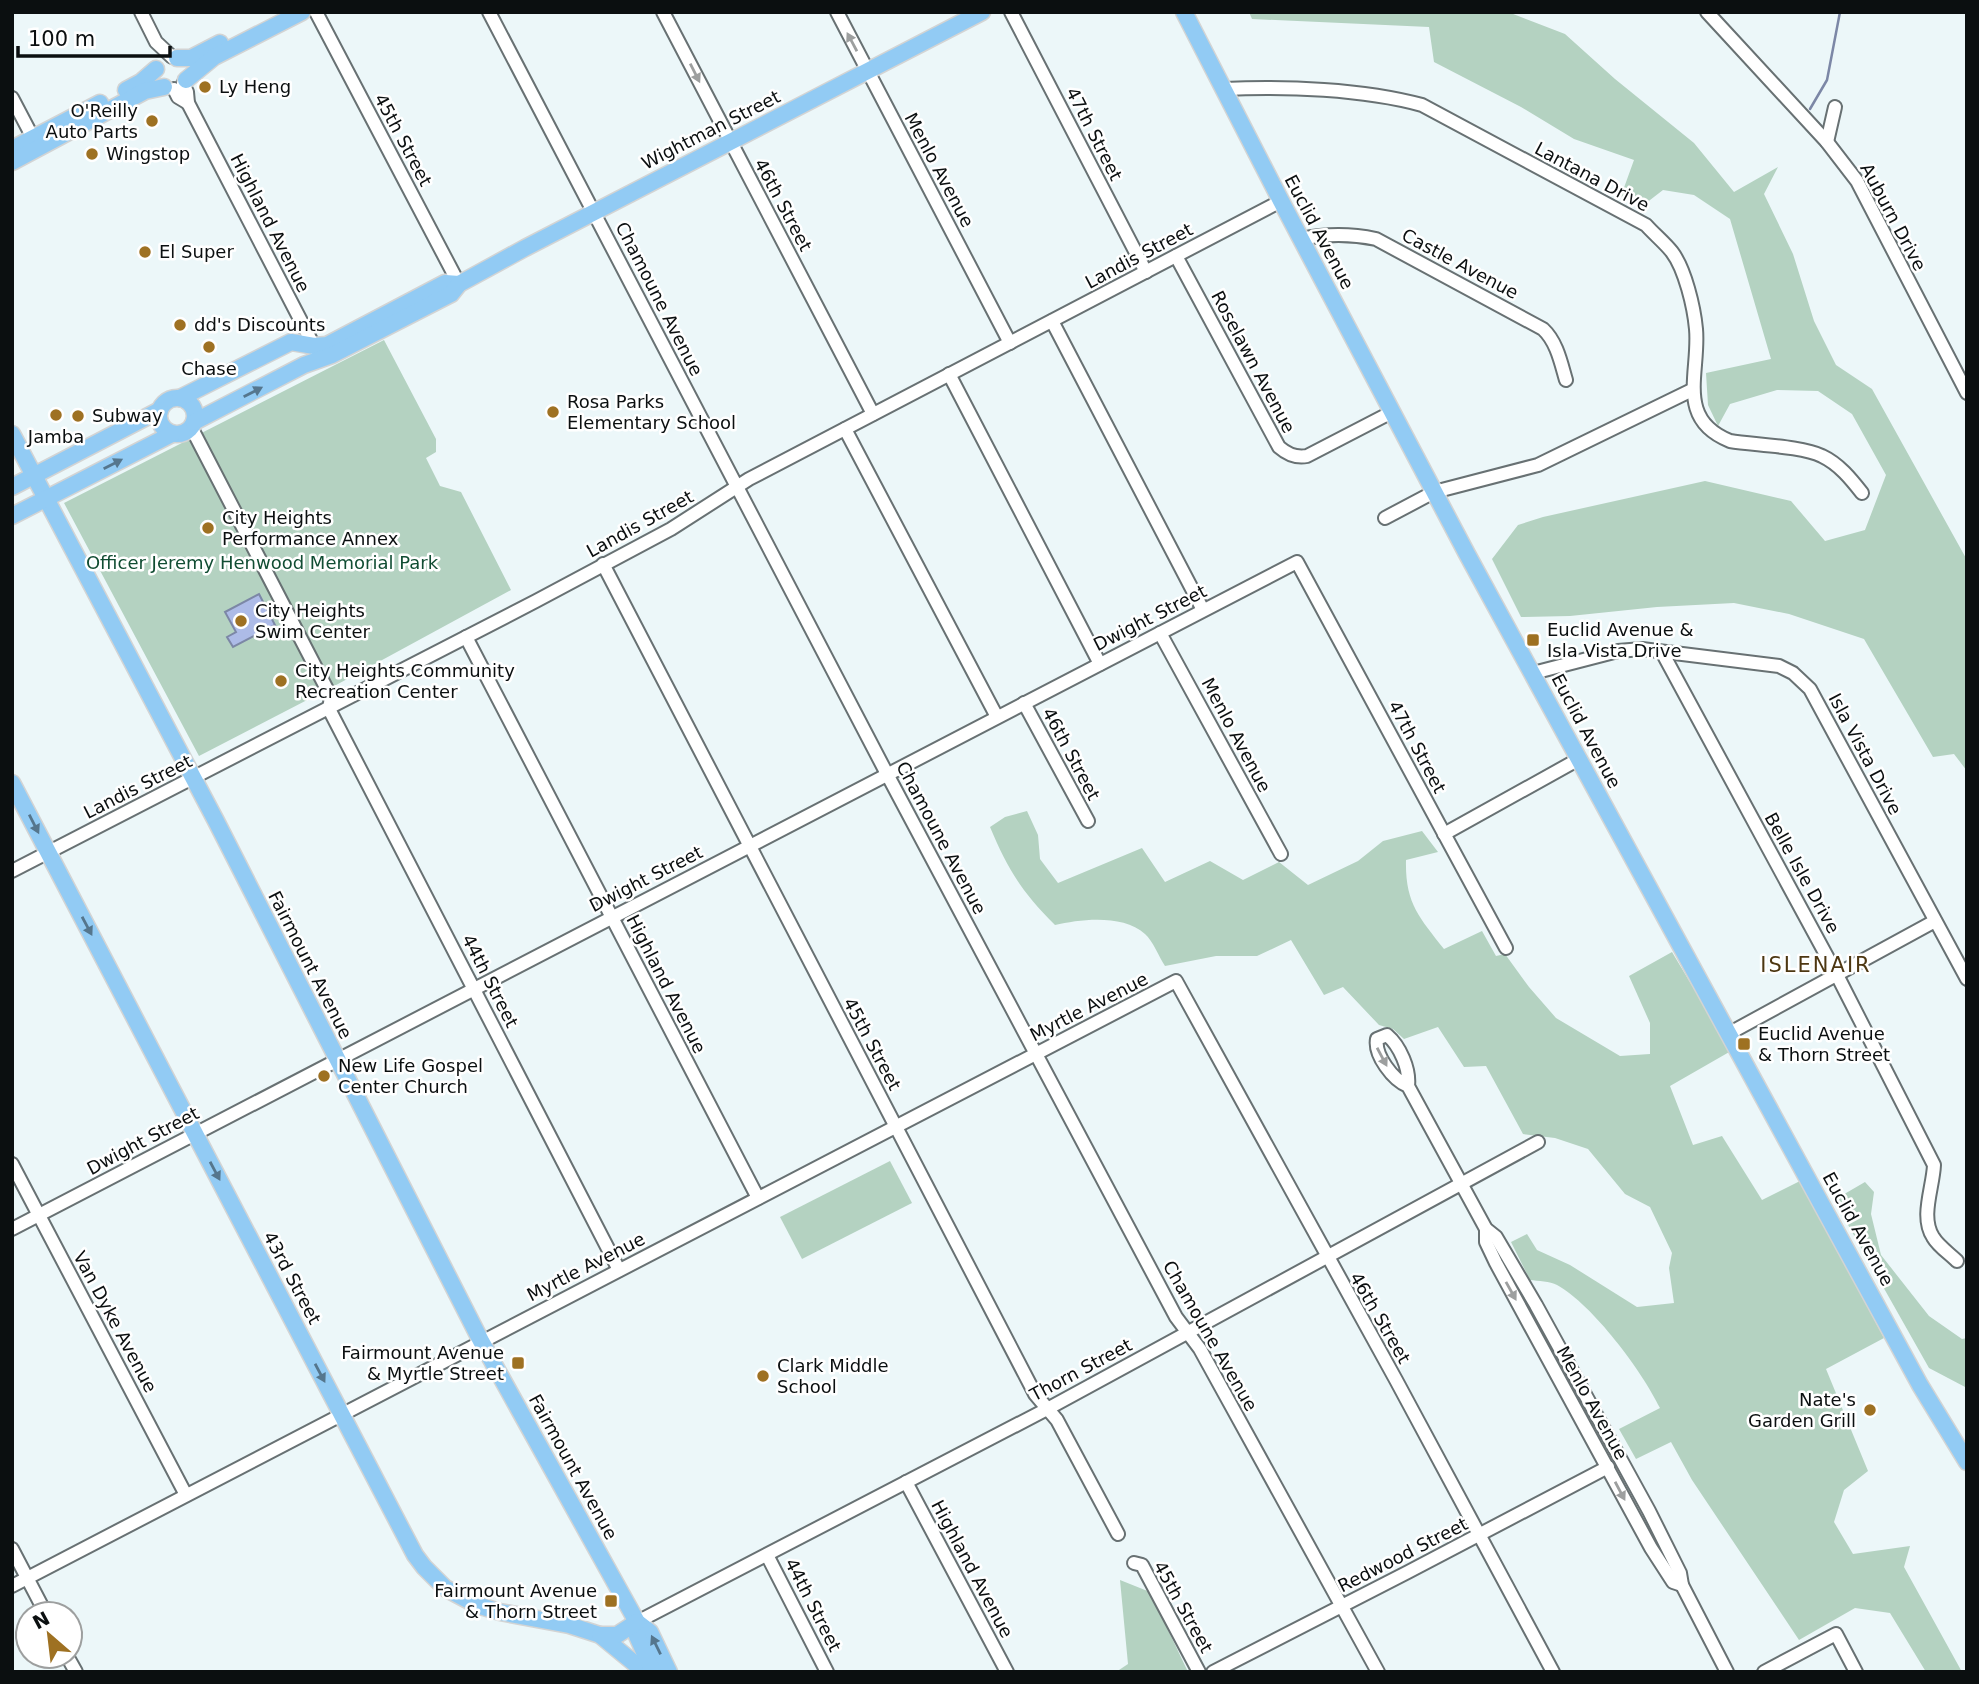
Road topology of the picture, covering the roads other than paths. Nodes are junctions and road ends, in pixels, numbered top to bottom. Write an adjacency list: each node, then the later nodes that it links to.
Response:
1 (141, 12): 12 (street)
2 (278, 12): 12 (main road)
3 (302, 12): 14 (main road)
4 (316, 12): 28 (street, 45th Street)
5 (489, 12): 24 (street, Chamoune Avenue)
6 (663, 12): 18 (street, 46th Street, one-way to 18)
7 (837, 12): 13 (street, Menlo Avenue, one-way to 7)
8 (982, 12): 13 (main road, Wightman Street)
9 (1011, 12): 27 (street, 47th Street)
10 (1184, 12): 15 (main road, Euclid Avenue)
11 (1707, 12): 19 (street, Auburn Drive)
12 (166, 62): 14 (main road); 14 (main road); 20 (main road)
13 (868, 71): 18 (main road, Wightman Street); 30 (street, Menlo Avenue)
14 (177, 85): 20 (main road); 31 (street, Highland Avenue)
15 (1224, 89): 23 (main road, Euclid Avenue); 34 (street, Lantana Drive)
16 (12, 99): 20 (street)
17 (1835, 107): 19 (street)
18 (730, 142): 24 (main road, Wightman Street); 39 (street, 46th Street)
19 (1828, 142): 35 (street, Auburn Drive)
20 (35, 143): 21 (main road); 22 (main road)
21 (12, 149)
22 (12, 162)
23 (1280, 201): 25 (main road, Euclid Avenue); 26 (street, Landis Street)
24 (594, 213): 28 (main road, Wightman Street); 46 (street, Chamoune Avenue)
25 (1301, 239): 33 (street, Castle Avenue); 38 (main road, Euclid Avenue)
26 (1176, 256): 27 (street, Landis Street); 38 (street, Roselawn Avenue)
27 (1146, 272): 29 (street, Landis Street)
28 (459, 284): 31 (main road, Wightman Street)
29 (1052, 321): 30 (street, Landis Street); 54 (street)
30 (1010, 343): 32 (street, Landis Street)
31 (317, 353): 36 (main road, Wightman Street); 40 (main road, Wightman Street, one-way to 31)
32 (949, 374): 39 (street, Landis Street); 58 (street)
33 (1566, 380)
34 (1692, 390): 47 (street); 48 (street, Lantana Drive)
35 (1967, 393)
36 (180, 398): 37 (main road, Wightman Street); 40 (main road)
37 (160, 410): 43 (main road); 44 (main road, Wightman Street)
38 (1392, 412): 47 (main road, Euclid Avenue)
39 (873, 414): 41 (street, Landis Street)
40 (193, 424): 43 (main road, Wightman Street); 61 (street, 44th Street)
41 (845, 429): 46 (street, Landis Street); 62 (street)
42 (12, 434): 44 (main road, Fairmount Avenue)
43 (172, 434): 49 (main road, Wightman Street, one-way to 43)
44 (34, 475): 45 (main road, Wightman Street); 49 (main road, Fairmount Avenue)
45 (12, 487)
46 (736, 487): 53 (street, Landis Street); 64 (street, Chamoune Avenue)
47 (1434, 492): 51 (street); 59 (main road, Euclid Avenue)
48 (1863, 493)
49 (46, 499): 50 (main road, Wightman Street); 65 (main road, Fairmount Avenue)
50 (12, 516)
51 (1385, 518)
52 (1297, 562): 54 (street, Dwight Street); 68 (street, 47th Street)
53 (603, 564): 56 (street, Landis Street); 69 (street, 45th Street)
54 (1203, 611): 55 (street, Dwight Street)
55 (1160, 633): 58 (street, Dwight Street); 71 (street, Menlo Avenue)
56 (466, 638): 61 (street, Landis Street); 73 (street, Highland Avenue)
57 (1662, 652): 59 (street, Isla Vista Drive); 74 (street, Isla Vista Drive); 76 (street, Belle Isle Drive)
58 (1100, 664): 60 (street, Dwight Street)
59 (1533, 673): 63 (main road, Euclid Avenue)
60 (1024, 703): 62 (street, Dwight Street); 67 (street, 46th Street)
61 (329, 709): 65 (street, Landis Street); 79 (street, 44th Street)
62 (997, 717): 64 (street, Dwight Street)
63 (1579, 759): 68 (street); 80 (main road, Euclid Avenue)
64 (887, 774): 69 (street, Dwight Street); 81 (street, Chamoune Avenue)
65 (193, 779): 70 (street, Landis Street); 82 (main road, Fairmount Avenue)
66 (12, 783): 70 (main road, 43rd Street, one-way to 70)
67 (1088, 821)
68 (1444, 834): 75 (street, 47th Street)
69 (749, 846): 73 (street, Dwight Street); 84 (street, 45th Street)
70 (48, 852): 72 (street, Landis Street); 85 (main road, 43rd Street, one-way to 85)
71 (1281, 854)
72 (12, 871)
73 (612, 917): 79 (street, Dwight Street); 89 (street, Highland Avenue)
74 (1935, 921): 76 (street); 77 (street, Isla Vista Drive)
75 (1507, 948)
76 (1837, 975): 80 (street); 94 (street, Belle Isle Drive)
77 (1967, 979)
78 (1177, 981): 81 (street, Myrtle Avenue); 93 (street, 46th Street)
79 (474, 988): 82 (street, Dwight Street); 95 (street, 44th Street)
80 (1728, 1034): 100 (main road, Euclid Avenue)
81 (1037, 1054): 84 (street, Myrtle Avenue); 96 (street, Chamoune Avenue)
82 (337, 1059): 85 (street, Dwight Street); 97 (main road, Fairmount Avenue)
83 (1408, 1086): 88 (street, Menlo Avenue)
84 (896, 1127): 89 (street, Myrtle Avenue); 98 (street, 45th Street)
85 (195, 1133): 90 (street, Dwight Street); 99 (main road, 43rd Street, one-way to 99)
86 (1538, 1142): 88 (street, Thorn Street)
87 (12, 1164): 90 (street, Van Dyke Avenue)
88 (1461, 1184): 92 (street, Menlo Avenue); 93 (street, Thorn Street)
89 (758, 1198): 95 (street, Myrtle Avenue)
90 (39, 1215): 91 (street, Dwight Street); 103 (street, Van Dyke Avenue)
91 (12, 1229)
92 (1486, 1229): 101 (street, Menlo Avenue, one-way to 101); 110 (street, Menlo Avenue)
93 (1326, 1257): 96 (street, Thorn Street); 105 (street, 46th Street)
94 (1957, 1261)
95 (620, 1269): 97 (street, Myrtle Avenue)
96 (1189, 1332): 98 (street, Thorn Street); 113 (street, Chamoune Avenue)
97 (481, 1341): 99 (street, Myrtle Avenue); 114 (main road, Fairmount Avenue)
98 (1049, 1408): 102 (street, Thorn Street); 104 (street, 45th Street)
99 (341, 1414): 103 (street, Myrtle Avenue); 115 (main road, 43rd Street)
100 (1967, 1462)
101 (1608, 1467): 105 (street, Redwood Street); 110 (street, Menlo Avenue, one-way to 110)
102 (906, 1482): 107 (street, Thorn Street); 120 (street, Highland Avenue)
103 (186, 1495): 109 (street, Myrtle Avenue)
104 (1118, 1534)
105 (1479, 1535): 113 (street, Redwood Street); 124 (street, 46th Street)
106 (12, 1549): 109 (street)
107 (767, 1555): 114 (street, Thorn Street); 119 (street, 44th Street)
108 (1134, 1563): 121 (street, 45th Street)
109 (27, 1578): 111 (street, Myrtle Avenue); 112 (street)
110 (1682, 1585): 125 (street, Menlo Avenue)
111 (12, 1586)
112 (39, 1600)
113 (1342, 1606): 122 (street, Redwood Street); 123 (street, Chamoune Avenue)
114 (637, 1622): 115 (main road); 117 (main road, Fairmount Avenue); 118 (main road, Fairmount Avenue, one-way to 114)
115 (600, 1635): 116 (main road, 43rd Street)
116 (645, 1672)
117 (653, 1672)
118 (669, 1672)
119 (827, 1672)
120 (1007, 1672)
121 (1199, 1672)
122 (1213, 1672)
123 (1378, 1672)
124 (1553, 1672)
125 (1727, 1672)
126 (1764, 1672): 127 (street)
127 (1856, 1672)

